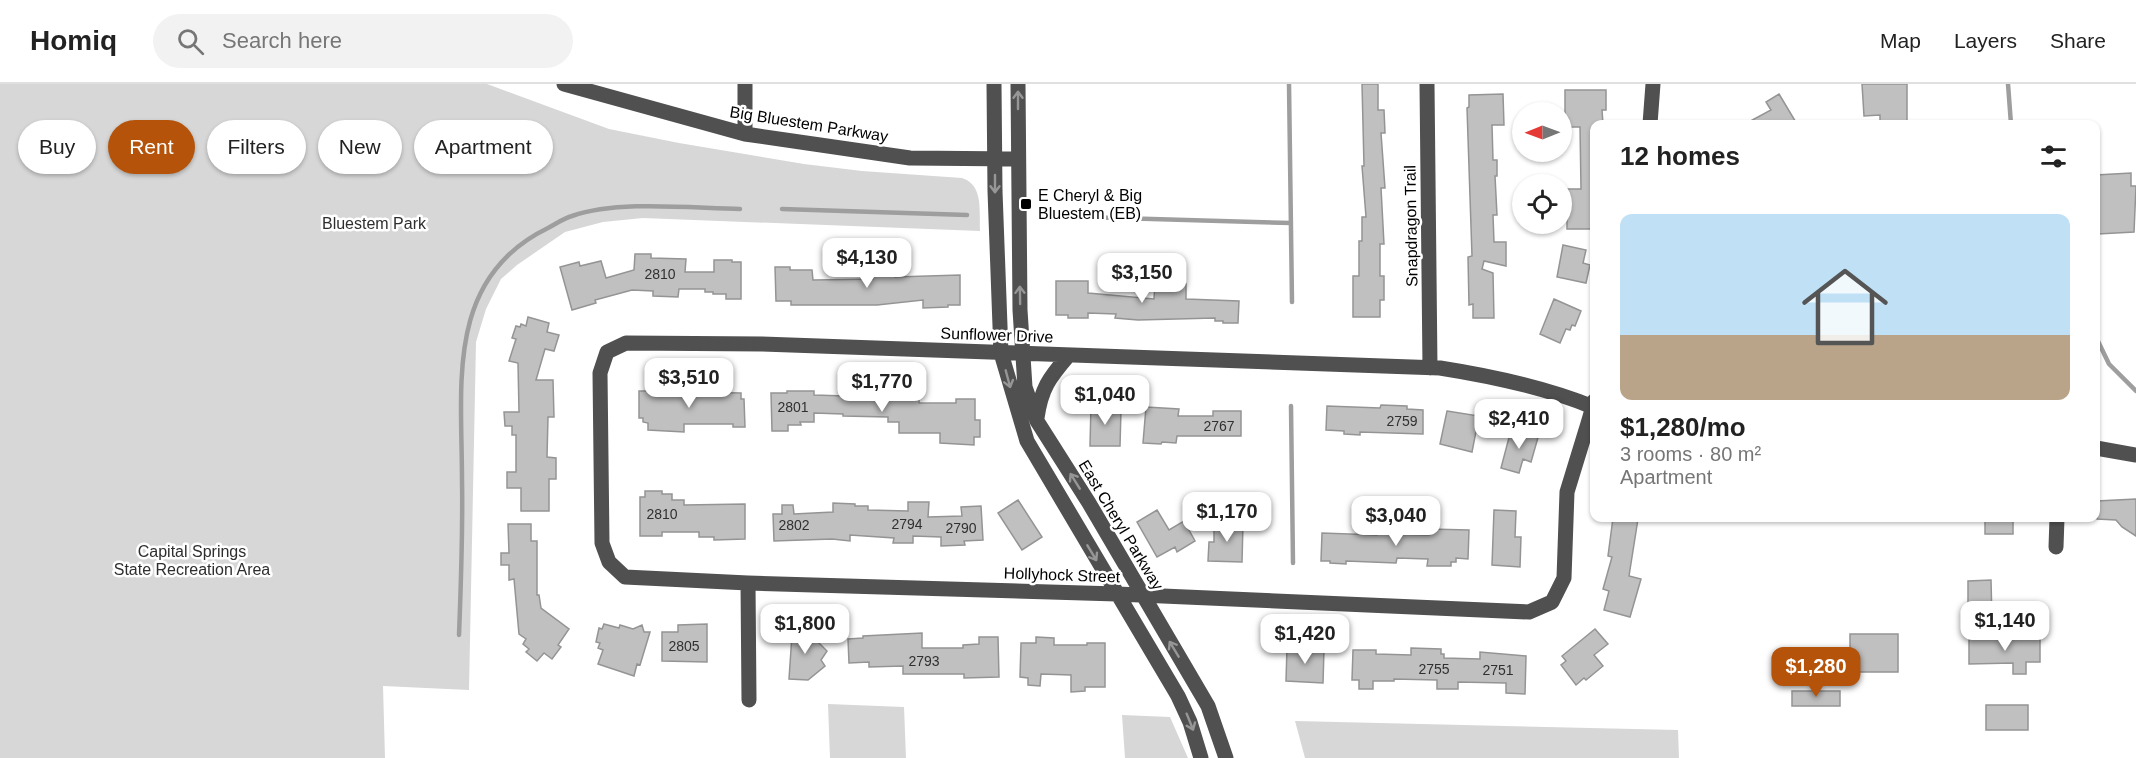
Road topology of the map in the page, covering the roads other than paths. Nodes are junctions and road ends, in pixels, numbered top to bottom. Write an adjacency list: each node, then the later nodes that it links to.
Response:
1 (564, 84): 8 (street, Big Bluestem Parkway)
2 (745, 84): 8 (street)
3 (994, 84): 9 (street)
4 (1018, 84): 10 (street, East Cheryl Parkway, one-way to 4)
5 (1427, 84): 14 (street, Snapdragon Trail)
6 (1653, 84): 7 (street)
7 (1650, 120)
8 (745, 134): 9 (street, Big Bluestem Parkway)
9 (995, 159): 10 (street, Big Bluestem Parkway); 11 (street, one-way to 11)
10 (1018, 159): 12 (street, East Cheryl Parkway, one-way to 10)
11 (1001, 353): 12 (street, Sunflower Drive); 22 (street, Sunflower Drive); 24 (street, one-way to 24)
12 (1022, 353): 13 (street, Sunflower Drive); 17 (street, East Cheryl Parkway)
13 (1068, 356): 14 (street, Sunflower Drive); 17 (street)
14 (1430, 368): 15 (street, Sunflower Drive)
15 (1590, 404)
16 (1590, 418): 25 (street, Hollyhock Street)
17 (1037, 421): 25 (street, East Cheryl Parkway, one-way to 17)
18 (2100, 449): 19 (street)
19 (2136, 455)
20 (2057, 522): 21 (street)
21 (2056, 547)
22 (609, 562): 23 (street, Hollyhock Street)
23 (748, 583): 24 (street, Hollyhock Street); 26 (street)
24 (1117, 594): 25 (street, Hollyhock Street); 27 (street, one-way to 27)
25 (1143, 596): 28 (street, East Cheryl Parkway, one-way to 25)
26 (749, 700)
27 (1201, 758)
28 (1226, 758)

